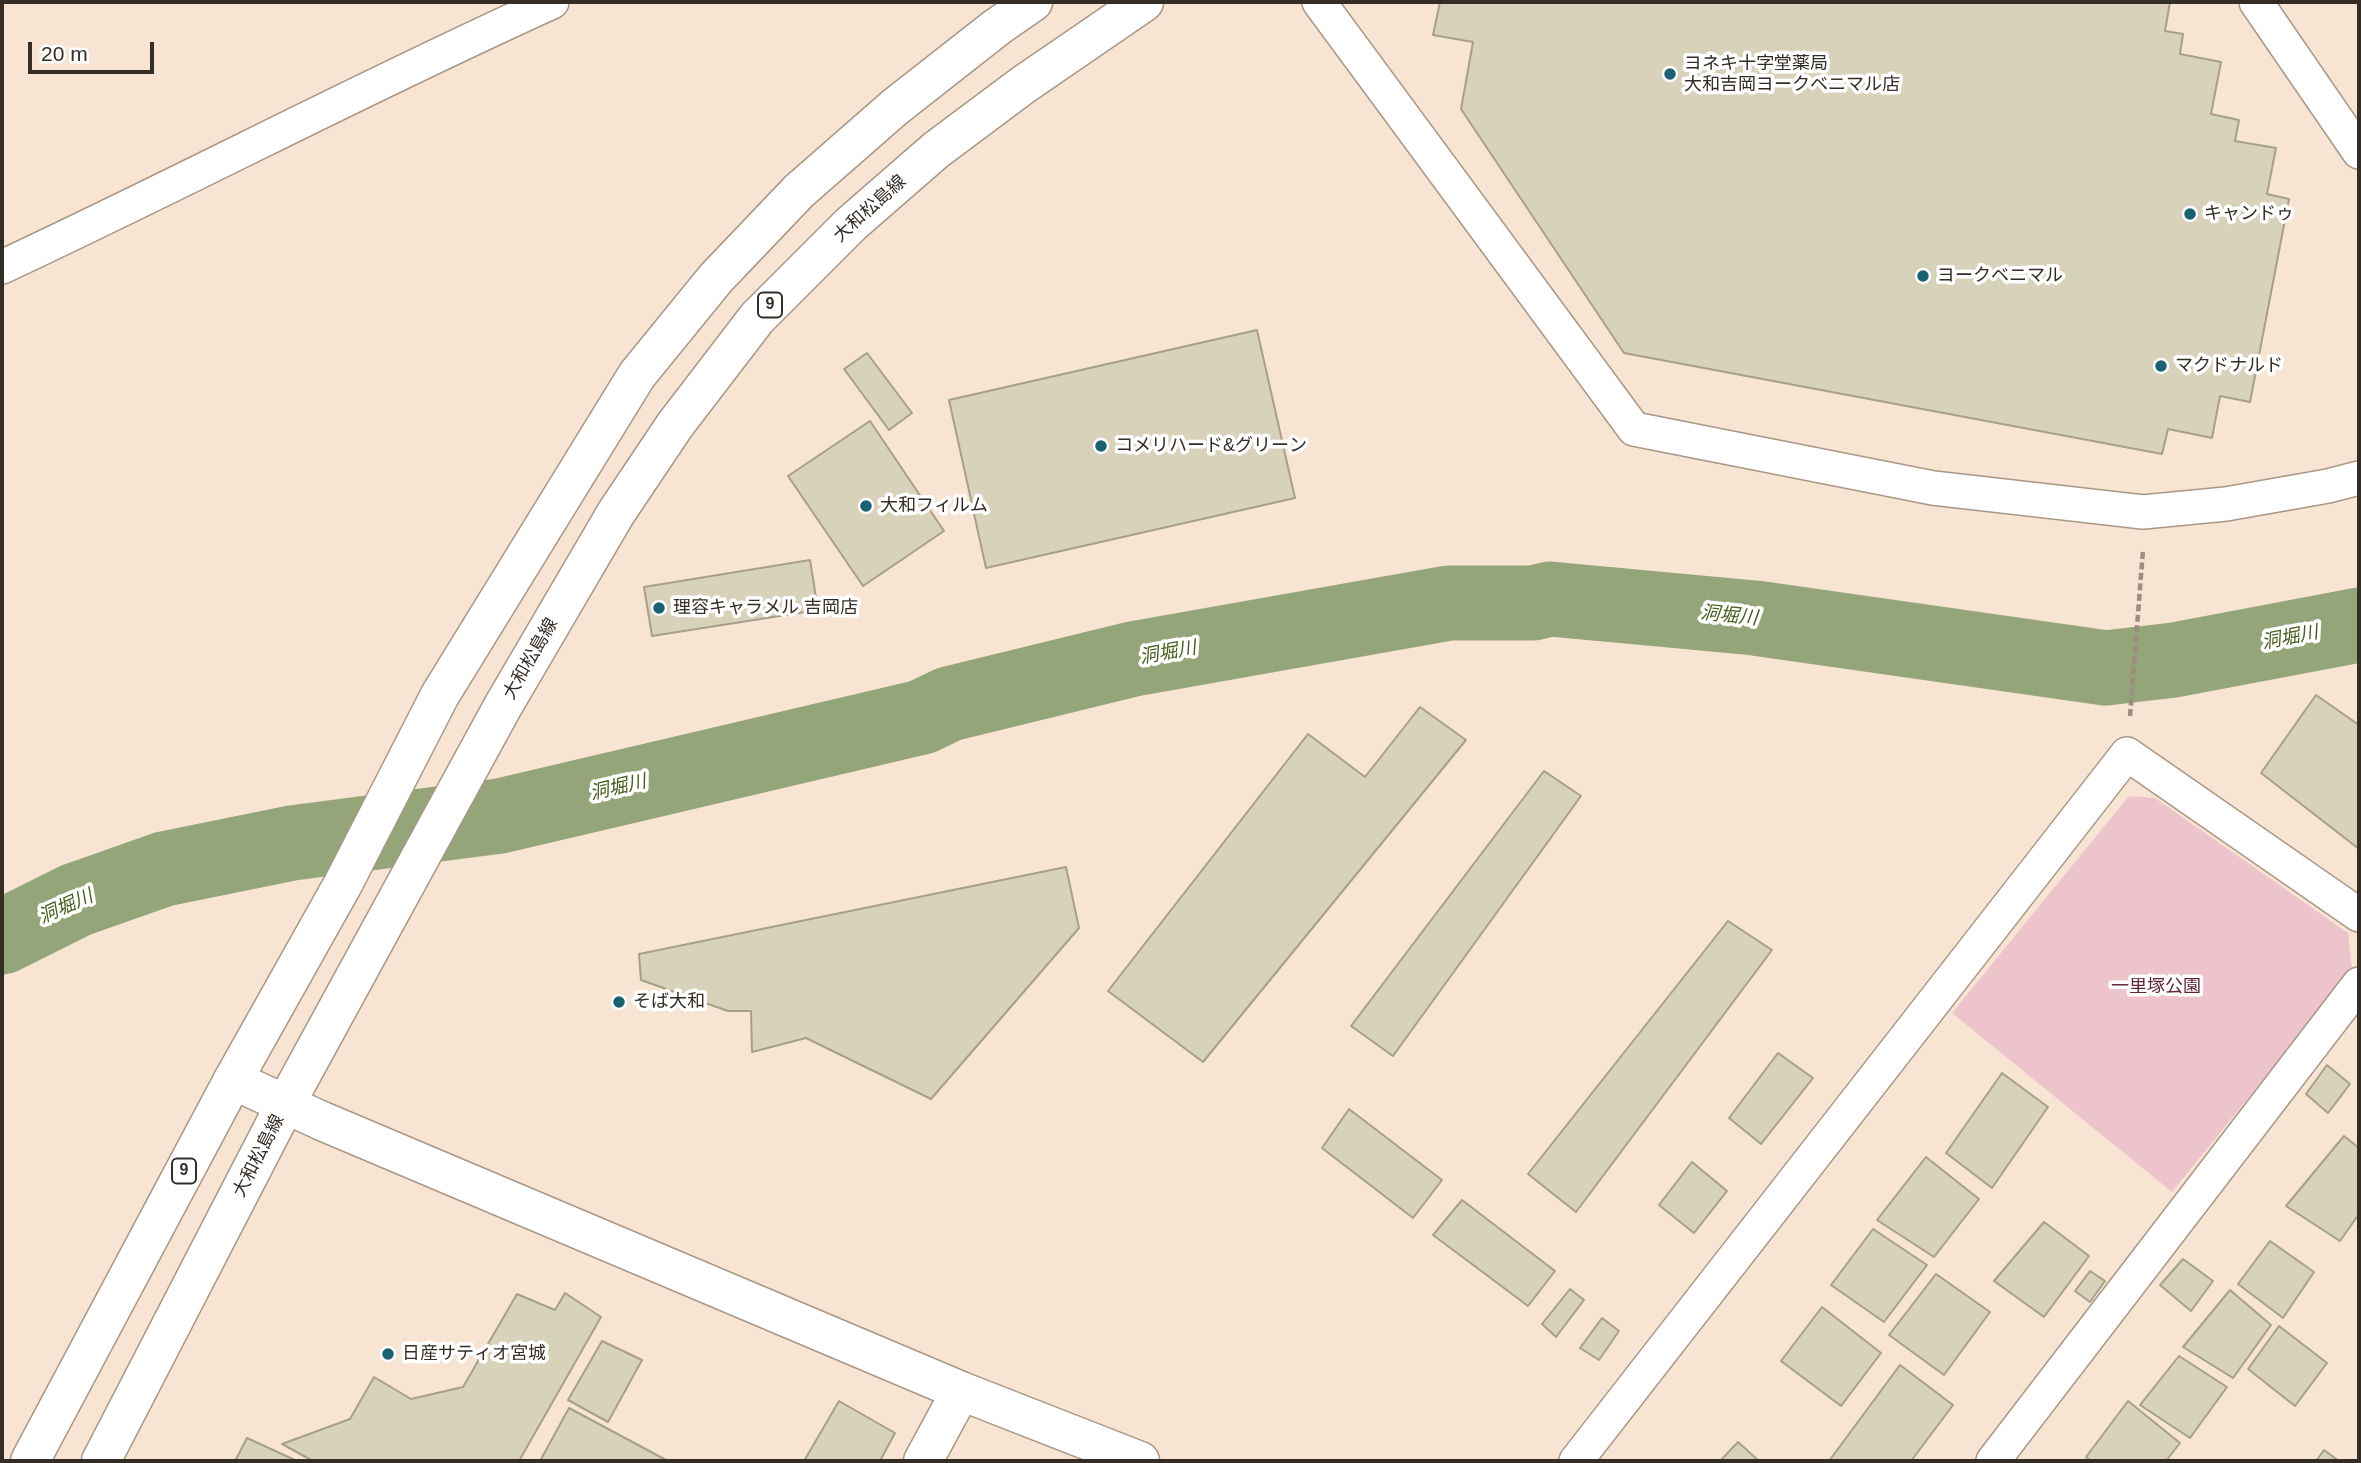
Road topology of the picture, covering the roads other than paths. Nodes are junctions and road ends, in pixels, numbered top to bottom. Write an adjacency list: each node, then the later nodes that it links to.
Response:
1 (552, 2): 7 (street)
2 (1033, 2): 11 (main road, 9)
3 (1144, 2): 12 (main road, 大和松島線 / 9)
4 (1319, 2): 8 (street)
5 (2256, 2): 6 (street)
6 (2359, 152)
7 (2, 267)
8 (2359, 478)
9 (2359, 915): 18 (street)
10 (2359, 984): 19 (street)
11 (233, 1080): 12 (main road); 14 (main road, 9)
12 (286, 1103): 13 (main road); 15 (main road, 大和松島線 / 9)
13 (961, 1391): 16 (main road); 17 (main road)
14 (30, 1461)
15 (101, 1461)
16 (923, 1461)
17 (1140, 1461)
18 (1576, 1461)
19 (1993, 1461)

